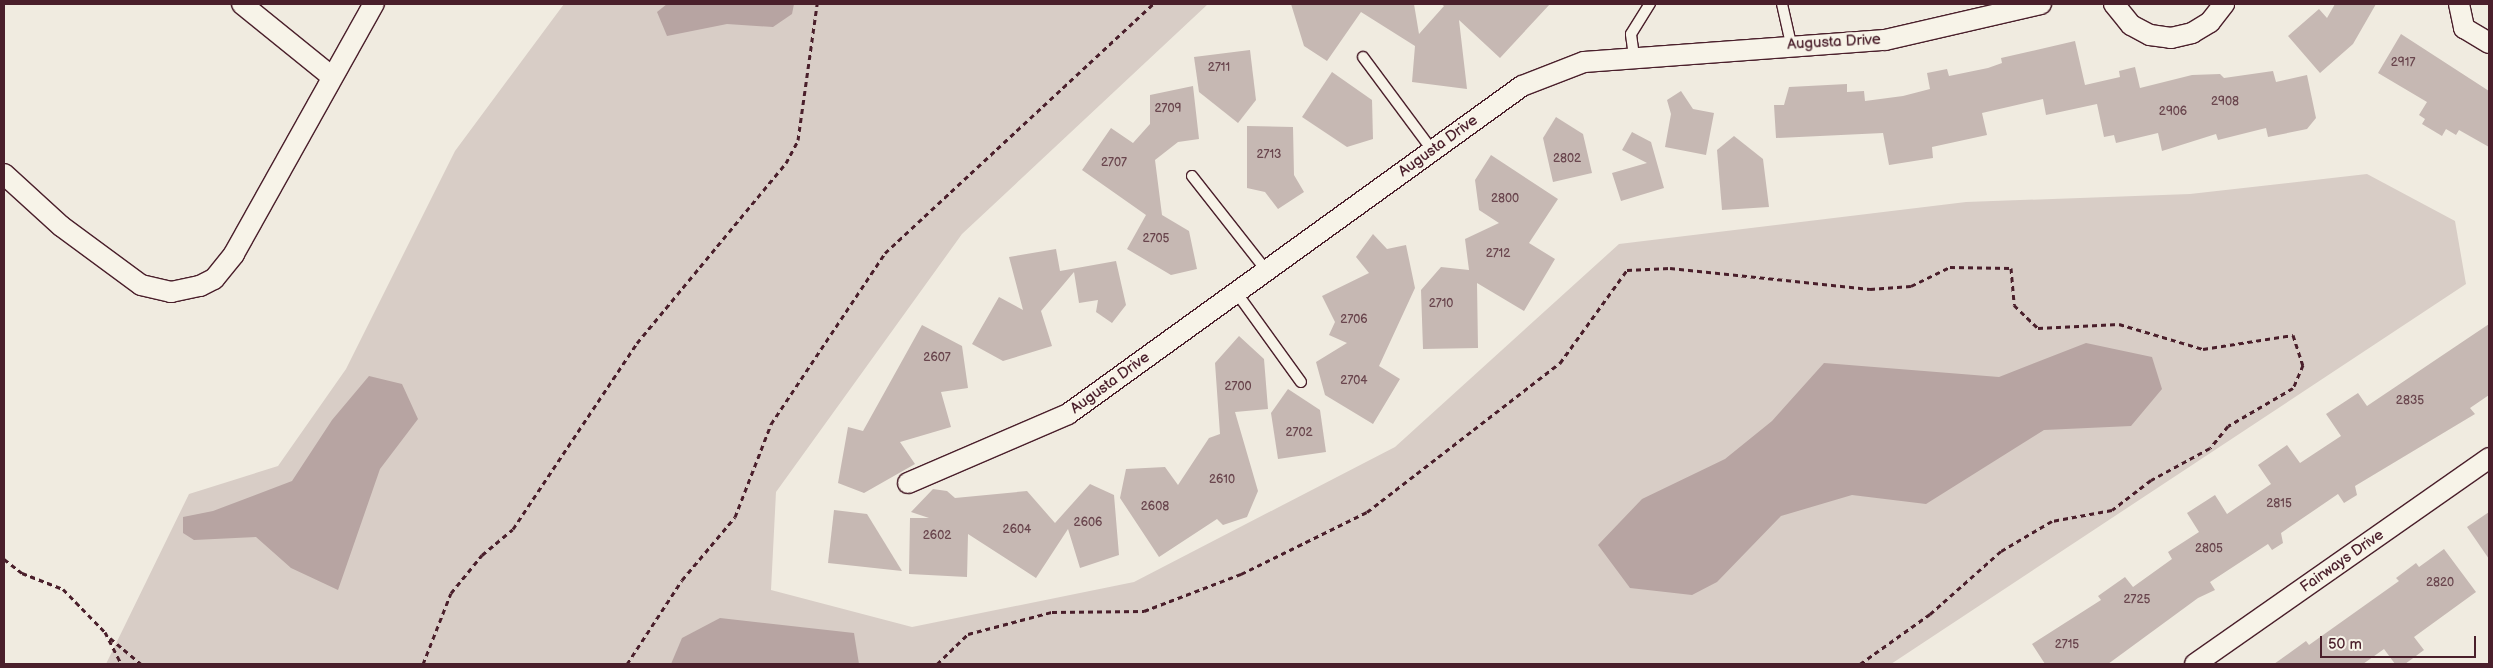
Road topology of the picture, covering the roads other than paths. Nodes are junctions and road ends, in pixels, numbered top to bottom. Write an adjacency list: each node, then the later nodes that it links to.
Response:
1 (242, 4): 13 (street)
2 (374, 4): 13 (street)
3 (1650, 4): 12 (lane)
4 (1782, 4): 10 (lane)
5 (2041, 4): 10 (street, Augusta Drive)
6 (2114, 4): 7 (street)
7 (2224, 4)
8 (2459, 4): 9 (street)
9 (2489, 43)
10 (1791, 44): 12 (street, Augusta Drive)
11 (1362, 56): 14 (lane)
12 (1634, 56): 14 (street, Augusta Drive)
13 (331, 76): 15 (street)
14 (1432, 150): 17 (street, Augusta Drive)
15 (4, 174)
16 (1192, 176): 17 (lane)
17 (1266, 270): 18 (street, Augusta Drive)
18 (1236, 292): 19 (lane); 21 (street, Augusta Drive)
19 (1301, 382)
20 (2489, 458): 22 (street, Fairways Drive)
21 (908, 483)
22 (2195, 664)

